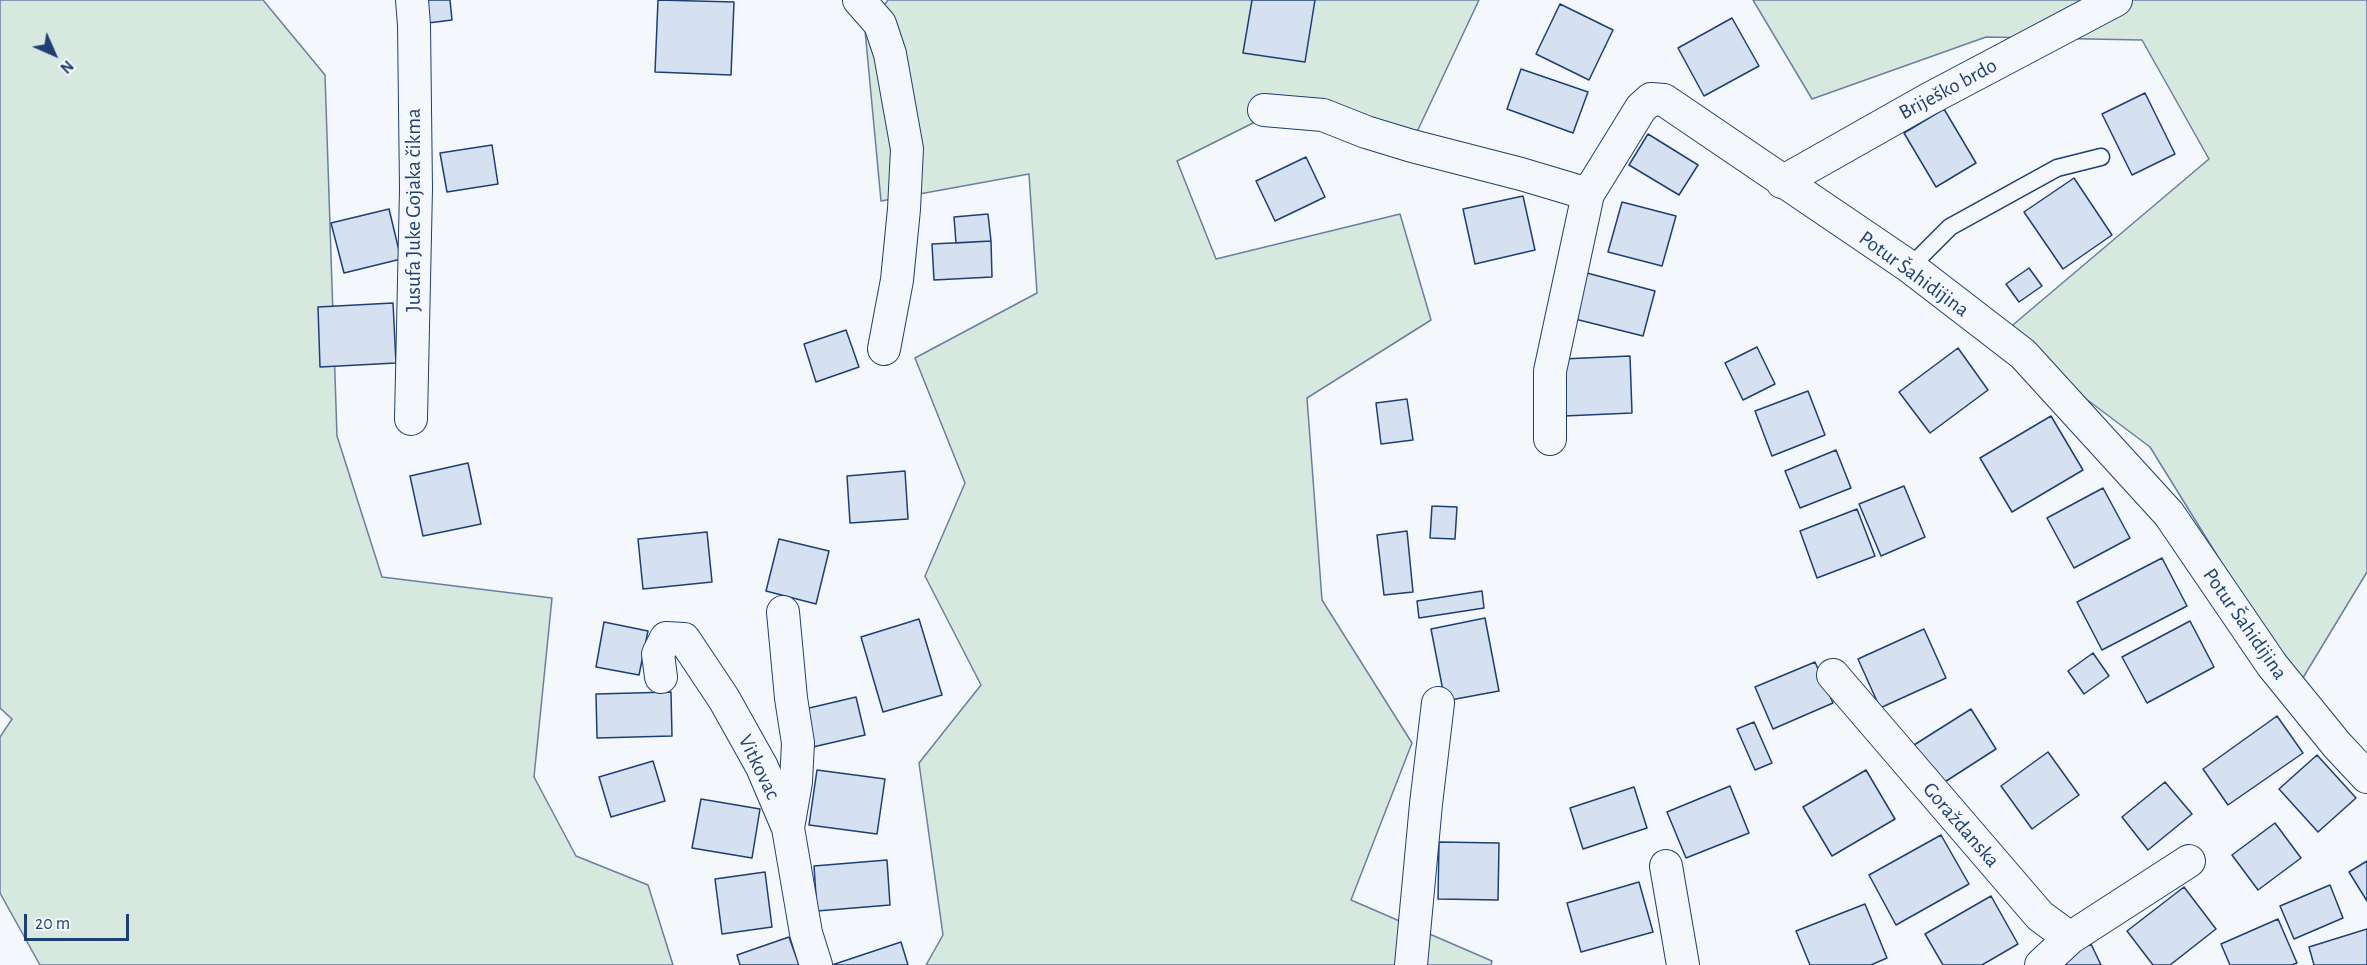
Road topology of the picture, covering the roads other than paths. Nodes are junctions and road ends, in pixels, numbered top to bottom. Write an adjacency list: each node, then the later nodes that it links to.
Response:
1 (412, 0): 10 (street, Jusufa Juke Gojaka čikma)
2 (859, 0): 9 (street)
3 (2116, 0): 6 (street, Briješko brdo)
4 (1264, 110): 7 (street)
5 (2101, 157): 8 (lane)
6 (1782, 182): 7 (street, Potur Šahidijina); 8 (street, Potur Šahidijina)
7 (1588, 194): 11 (street, Potur Šahidijina)
8 (1910, 267): 16 (street, Potur Šahidijina)
9 (884, 349)
10 (411, 419)
11 (1550, 439)
12 (783, 612): 17 (street)
13 (1833, 675): 20 (street, Goraždanska)
14 (661, 677): 17 (street, Vitkovac)
15 (1438, 703): 22 (street)
16 (2367, 777)
17 (788, 828): 21 (street, Vitkovac)
18 (2189, 861): 20 (street)
19 (1666, 866): 23 (street)
20 (2070, 939): 24 (street)
21 (816, 965)
22 (1411, 965)
23 (1683, 965)
24 (2041, 965)

